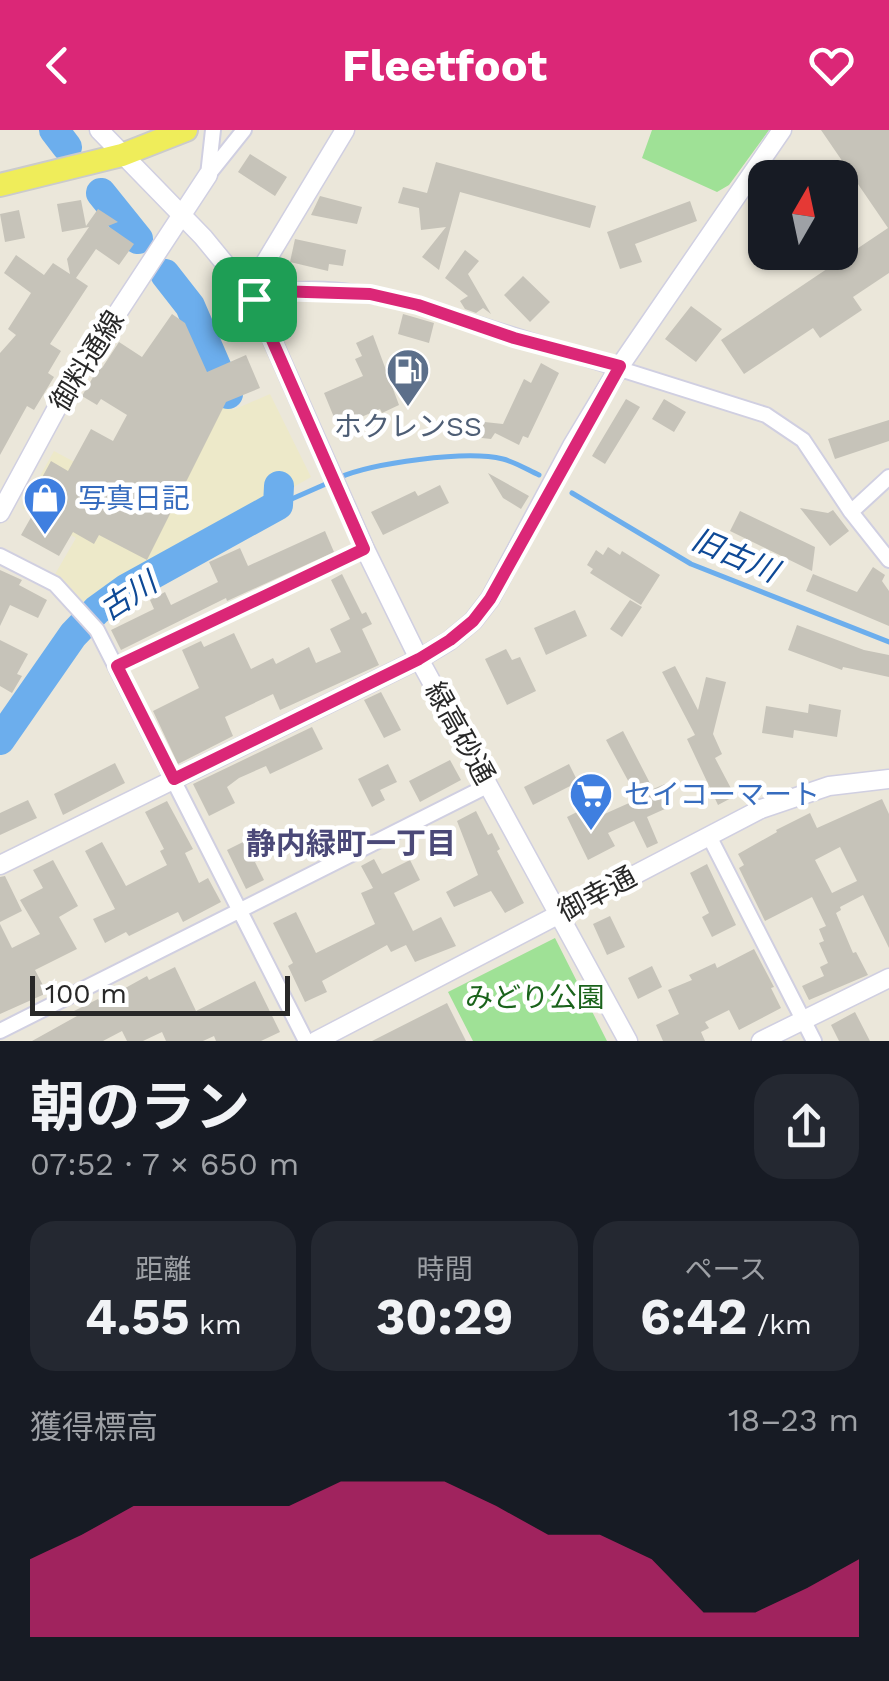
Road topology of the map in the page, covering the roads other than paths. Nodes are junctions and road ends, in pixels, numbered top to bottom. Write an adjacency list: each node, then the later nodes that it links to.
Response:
1 (98, 130): 7 (street, 緑高砂通)
2 (186, 130): 7 (main road)
3 (213, 130): 8 (street)
4 (244, 130): 8 (street)
5 (345, 130): 11 (street)
6 (782, 130): 12 (street)
7 (122, 155): 9 (main road); 10 (street, 緑高砂通)
8 (208, 176): 10 (street, 御料通線)
9 (0, 185)
10 (180, 213): 11 (street, 緑高砂通); 14 (street, 御料通線)
11 (251, 295): 12 (street); 16 (street, 緑高砂通)
12 (620, 366): 15 (street); 19 (street)
13 (889, 476): 15 (street)
14 (0, 512)
15 (851, 512): 18 (street)
16 (364, 549): 19 (street, 緑高砂通); 20 (street)
17 (0, 556): 20 (street)
18 (889, 560)
19 (419, 659): 21 (street); 23 (street, 緑高砂通)
20 (117, 666): 21 (street)
21 (174, 779): 25 (street); 26 (street)
22 (887, 783): 24 (street, 御幸通)
23 (489, 785): 26 (street); 27 (street, 緑高砂通)
24 (708, 836): 27 (street, 御幸通); 29 (street)
25 (0, 865)
26 (241, 910): 30 (street); 31 (street)
27 (560, 913): 32 (street, 御幸通); 33 (street, 緑高砂通)
28 (889, 978): 29 (street)
29 (804, 1021): 34 (street); 35 (street)
30 (0, 1031)
31 (306, 1041)
32 (316, 1041)
33 (628, 1041)
34 (762, 1041)
35 (814, 1041)

